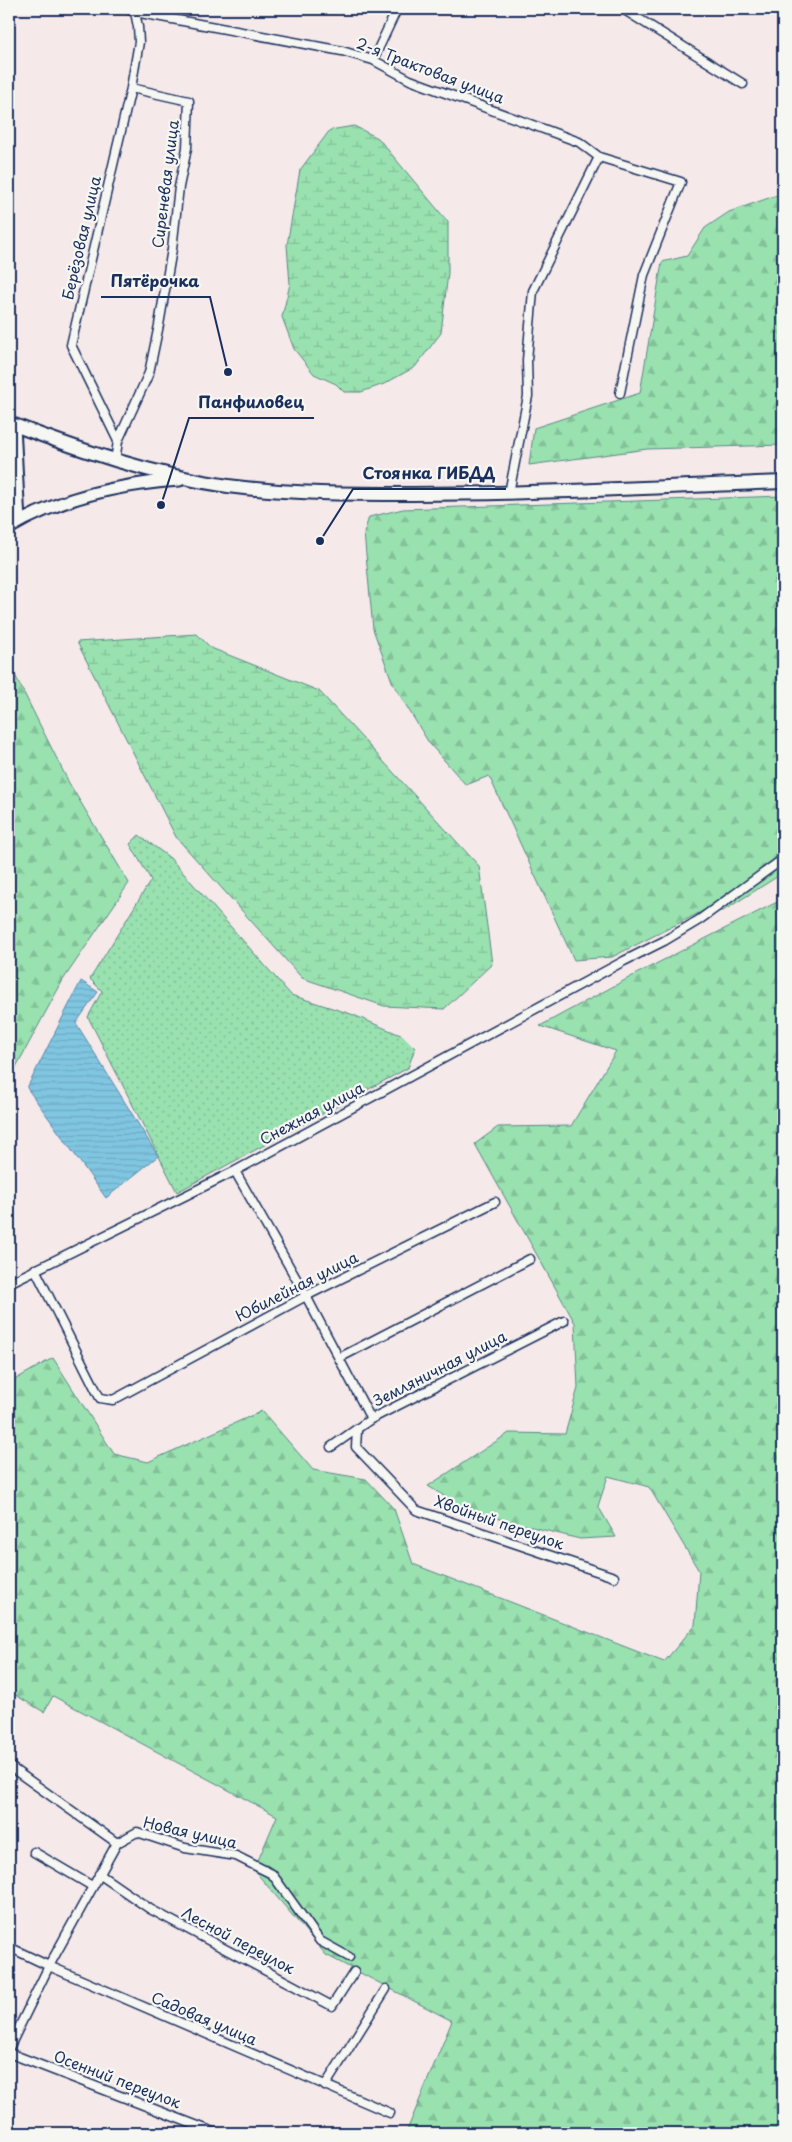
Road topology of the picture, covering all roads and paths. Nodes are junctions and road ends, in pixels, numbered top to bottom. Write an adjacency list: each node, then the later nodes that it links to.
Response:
1 (397, 9): 4 (street)
2 (623, 9): 5 (street)
3 (131, 11): 4 (street, 2-я Трактовая улица); 6 (street, Берёзовая улица)
4 (373, 60): 7 (street, 2-я Трактовая улица)
5 (743, 84)
6 (131, 88): 10 (street, Берёзовая улица); 10 (street, Сиреневая улица)
7 (599, 156): 8 (street, 2-я Трактовая улица); 14 (street)
8 (620, 393)
9 (11, 424): 11 (main road); 15 (main road)
10 (118, 442): 11 (street)
11 (115, 461): 12 (main road)
12 (190, 479): 14 (main road); 15 (main road)
13 (783, 482): 14 (main road)
14 (509, 493)
15 (14, 525)
16 (783, 859): 17 (street, Снежная улица)
17 (235, 1171): 20 (street, Снежная улица); 22 (street)
18 (495, 1202): 22 (street, Юбилейная улица)
19 (530, 1259): 24 (street)
20 (35, 1269): 21 (street, Снежная улица); 22 (street, Юбилейная улица)
21 (9, 1283)
22 (306, 1296): 24 (street)
23 (564, 1322): 25 (street, Земляничная улица)
24 (338, 1358): 25 (street)
25 (372, 1419): 26 (street, Земляничная улица)
26 (357, 1431): 27 (street, Земляничная улица); 28 (street, Хвойный переулок)
27 (331, 1447)
28 (614, 1577)
29 (9, 1766): 30 (street)
30 (117, 1843): 32 (street); 35 (street, Новая улица)
31 (34, 1852): 33 (street)
32 (99, 1874): 33 (street); 37 (street, Лесной переулок)
33 (92, 1886): 36 (street)
34 (9, 1947): 36 (street, Садовая улица)
35 (349, 1957)
36 (49, 1966): 39 (street); 41 (street, Садовая улица)
37 (354, 1972)
38 (386, 1989): 41 (street)
39 (9, 2048)
40 (9, 2053): 43 (street, Осенний переулок)
41 (325, 2086): 42 (street, Садовая улица)
42 (390, 2113)
43 (216, 2133)

